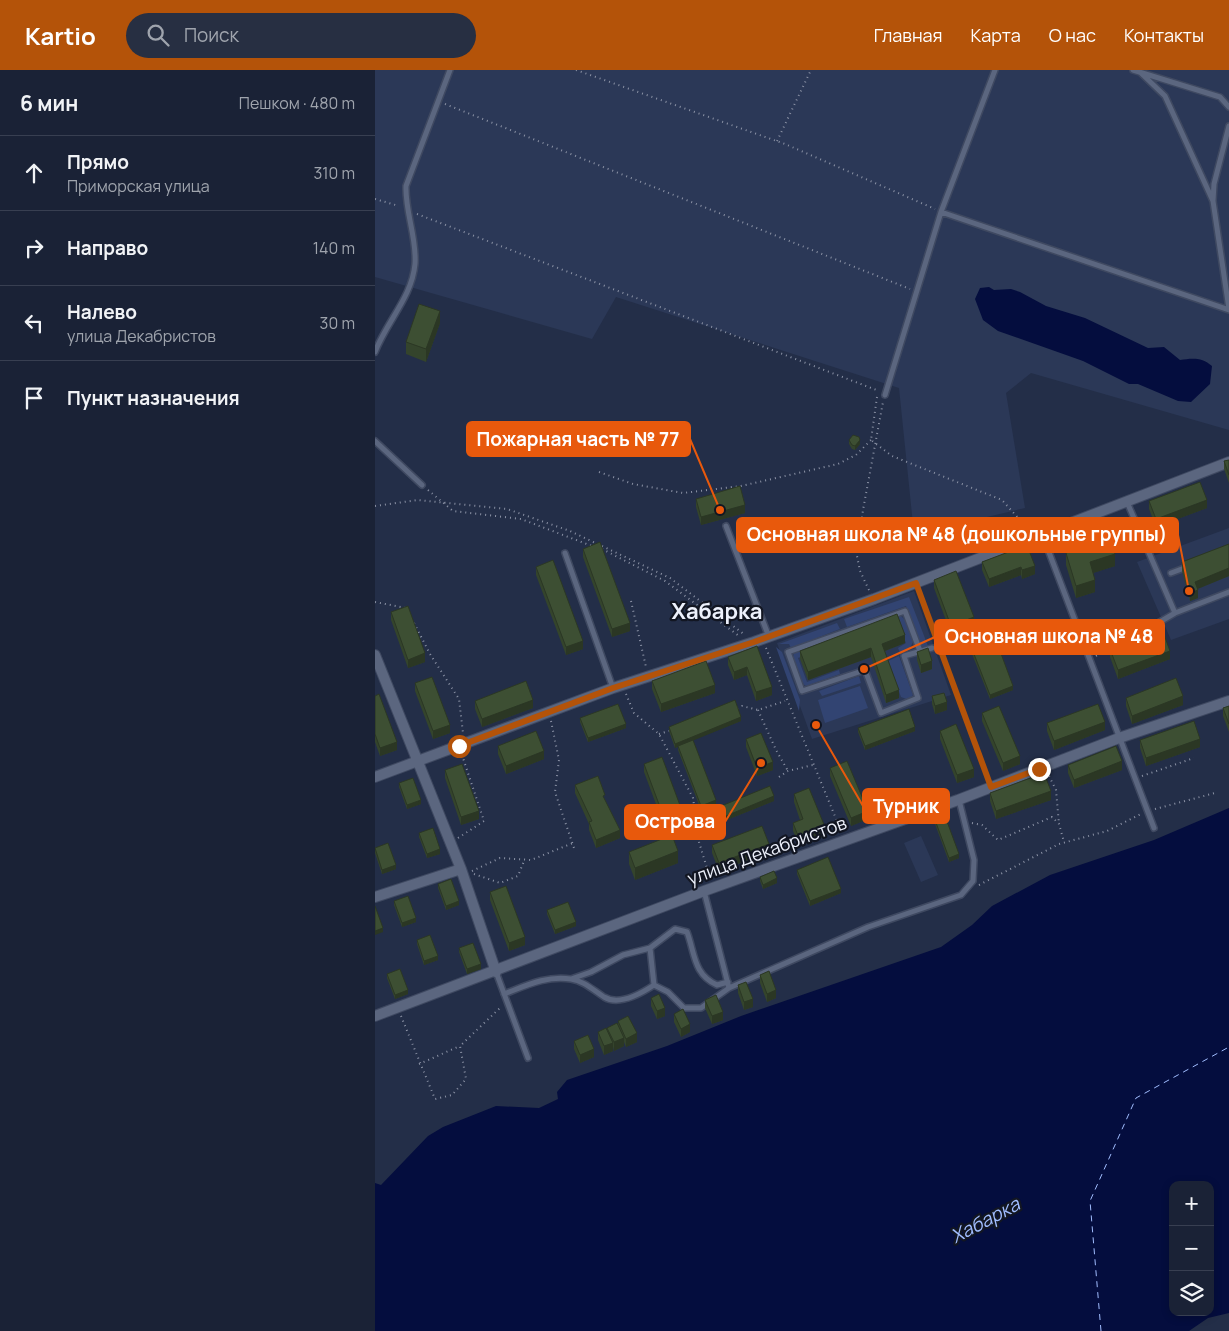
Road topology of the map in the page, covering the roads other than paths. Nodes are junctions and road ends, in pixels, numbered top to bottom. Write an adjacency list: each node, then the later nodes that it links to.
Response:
1 (450, 70): 12 (lane)
2 (995, 70): 10 (lane)
3 (1133, 70): 4 (lane)
4 (1141, 73): 5 (lane); 9 (lane)
5 (1220, 97): 6 (lane); 7 (lane)
6 (1229, 100)
7 (1229, 107)
8 (1229, 126): 9 (lane)
9 (1213, 201): 11 (lane)
10 (941, 212): 11 (lane); 13 (lane)
11 (1229, 309)
12 (375, 352)
13 (885, 393)
14 (375, 441): 16 (lane)
15 (1229, 462): 17 (street)
16 (422, 485)
17 (1127, 502): 19 (street); 24 (lane)
18 (726, 526): 26 (lane)
19 (1038, 535): 26 (street); 32 (lane)
20 (565, 553): 30 (lane)
21 (1196, 564): 22 (lane)
22 (1171, 573)
23 (1229, 592): 24 (lane)
24 (1175, 613): 25 (lane)
25 (1158, 622)
26 (759, 640): 30 (street)
27 (932, 648): 28 (lane)
28 (920, 651): 28 (lane)
29 (375, 655): 33 (street)
30 (617, 687): 33 (street)
31 (1229, 701): 32 (street, улица Декабристов)
32 (1119, 738): 35 (street, улица Декабристов); 36 (lane)
33 (417, 761): 34 (street); 37 (street)
34 (375, 777)
35 (958, 800): 38 (street, улица Декабристов); 44 (lane)
36 (1154, 828)
37 (461, 868): 39 (street); 41 (street)
38 (708, 889): 41 (street, улица Декабристов); 44 (lane)
39 (375, 898)
40 (650, 948): 42 (lane); 43 (lane); 44 (lane)
41 (496, 972): 45 (lane); 46 (street, улица Декабристов)
42 (570, 979): 43 (lane); 45 (lane)
43 (654, 985): 44 (lane)
44 (728, 985)
45 (504, 994): 47 (lane)
46 (375, 1016)
47 (528, 1058)

